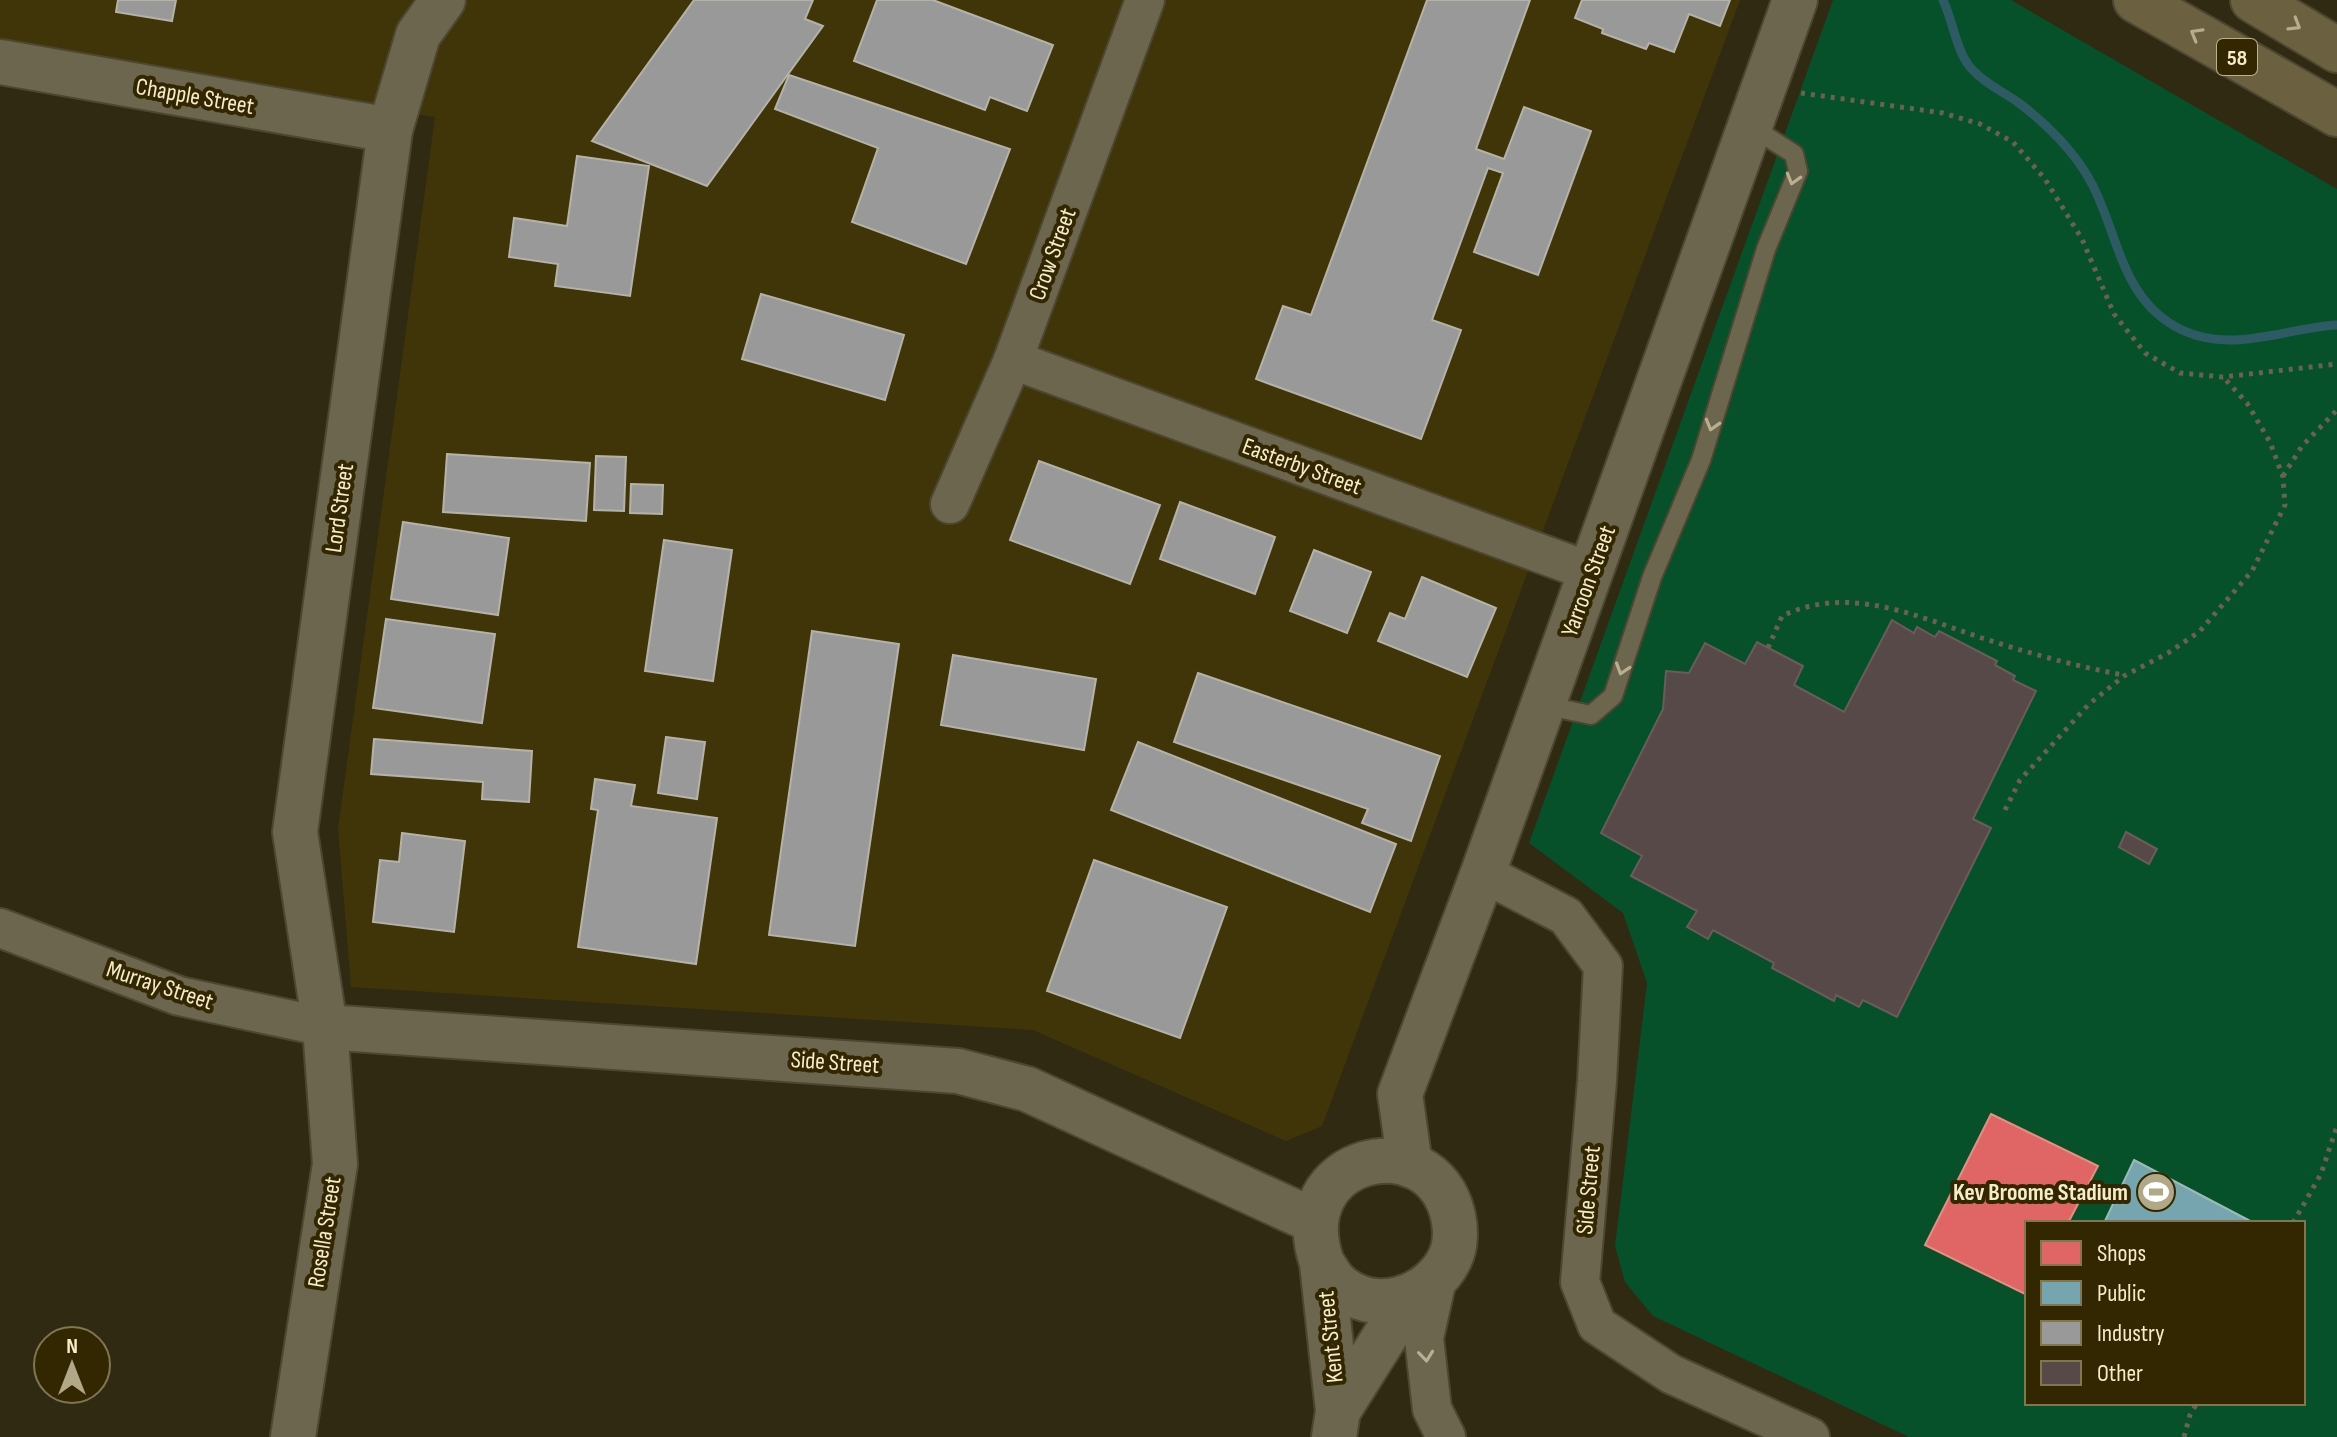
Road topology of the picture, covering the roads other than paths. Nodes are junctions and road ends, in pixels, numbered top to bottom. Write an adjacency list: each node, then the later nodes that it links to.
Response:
1 (443, 0): 10 (street, Lord Street)
2 (1145, 0): 11 (street, Crow Street)
3 (2136, 0): 9 (main road, 58, one-way to 3)
4 (2253, 0): 6 (main road, 58, one-way to 6)
5 (1795, 1): 8 (street, Yarroon Street)
6 (2337, 50)
7 (0, 62): 10 (street, Chapple Street)
8 (1757, 107): 13 (street, Yarroon Street); 14 (lane, one-way to 14)
9 (2337, 114)
10 (390, 130): 17 (street, Lord Street)
11 (1013, 360): 12 (street, Crow Street); 13 (street, Easterby Street)
12 (950, 504)
13 (1591, 572): 14 (street, Yarroon Street)
14 (1543, 705): 15 (street, Yarroon Street)
15 (1483, 873): 18 (street, Yarroon Street); 25 (street, Side Street)
16 (0, 928): 17 (street, Murray Street)
17 (325, 1027): 19 (street, Side Street); 23 (street, Rosella Street)
18 (1410, 1165): 19 (street); 21 (street)
19 (1314, 1221): 20 (street)
20 (1322, 1263): 21 (street); 22 (street, Kent Street)
21 (1423, 1288): 22 (street, Kent Street); 24 (street, one-way to 24)
22 (1336, 1424)
23 (293, 1437)
24 (1446, 1437)
25 (1810, 1437)

